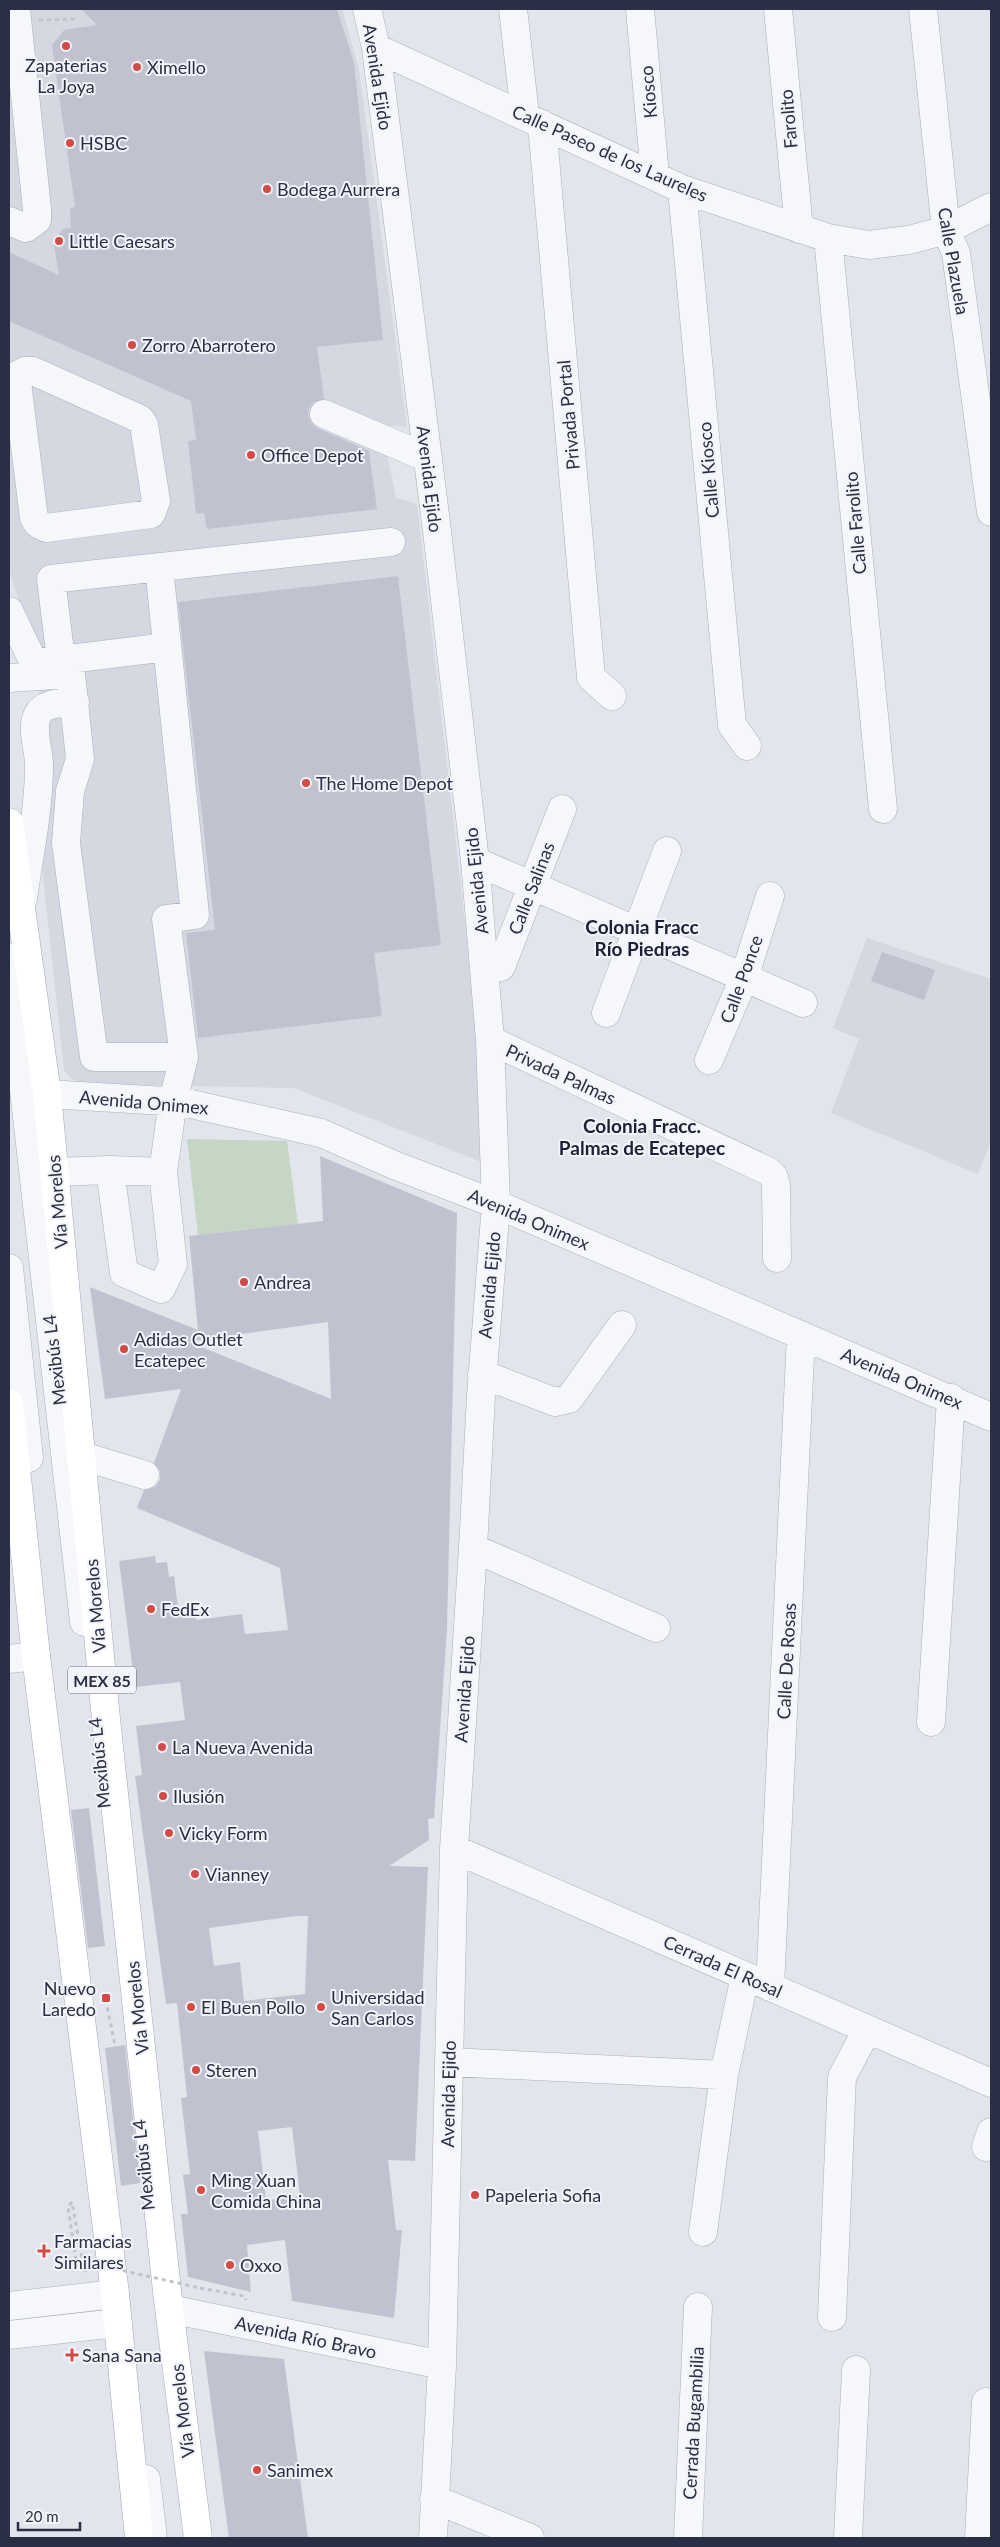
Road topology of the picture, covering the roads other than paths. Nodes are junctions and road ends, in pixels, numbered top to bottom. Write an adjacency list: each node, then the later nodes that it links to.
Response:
1 (367, 9): 7 (street, Avenida Ejido)
2 (513, 9): 8 (street, Privada Portal)
3 (640, 9): 9 (street, Kiosco)
4 (778, 9): 13 (street, Farolito)
5 (923, 9): 14 (street, Calle Plazuela)
6 (16, 14): 12 (street)
7 (376, 48): 8 (street, Calle Paseo de los Laureles); 18 (street, Avenida Ejido)
8 (533, 119): 9 (street, Calle Paseo de los Laureles); 28 (street, Privada Portal)
9 (655, 176): 10 (street, Calle Paseo de los Laureles)
10 (682, 189): 13 (street, Calle Paseo de los Laureles); 29 (street, Calle Kiosco)
11 (991, 207): 14 (street, Calle Paseo de los Laureles)
12 (9, 221)
13 (798, 229): 15 (street, Calle Paseo de los Laureles)
14 (946, 230): 15 (street, Calle Paseo de los Laureles); 19 (street, Calle Plazuela)
15 (828, 238): 31 (street, Calle Farolito)
16 (14, 413): 16 (street)
17 (324, 414): 18 (street)
18 (428, 458): 34 (street, Avenida Ejido)
19 (991, 512)
20 (391, 542): 21 (street)
21 (159, 567): 23 (street); 24 (street)
22 (9, 611): 24 (street)
23 (168, 655): 24 (street); 45 (street)
24 (61, 660)
25 (9, 678): 27 (street)
26 (9, 694): 27 (street)
27 (74, 695): 37 (street); 45 (street)
28 (612, 696)
29 (747, 746)
30 (562, 808): 35 (street, Calle Salinas)
31 (882, 809)
32 (9, 822): 37 (main road, Vía Morelos / MEX 85)
33 (667, 851): 38 (street)
34 (475, 862): 35 (street); 44 (street, Avenida Ejido)
35 (532, 888): 38 (street); 40 (street, Calle Salinas)
36 (770, 896): 41 (street, Calle Ponce)
37 (21, 910): 47 (main road, Vía Morelos / MEX 85)
38 (637, 933): 41 (street); 43 (street)
39 (9, 957): 91 (street, Mexibús L4)
40 (501, 968)
41 (744, 978): 42 (street); 46 (street, Calle Ponce)
42 (803, 1003)
43 (606, 1013)
44 (490, 1040): 52 (street, Avenida Ejido); 53 (street, Privada Palmas)
45 (184, 1057): 48 (street)
46 (709, 1060)
47 (47, 1094): 48 (street, Avenida Onimex); 50 (main road, Vía Morelos / MEX 85)
48 (173, 1101): 51 (street); 52 (street, Avenida Onimex)
49 (110, 1170): 50 (street); 51 (street); 51 (street)
50 (55, 1172): 62 (main road, Vía Morelos / MEX 85)
51 (163, 1172)
52 (496, 1204): 56 (street, Avenida Onimex); 57 (street, Avenida Ejido)
53 (776, 1258)
54 (9, 1268): 90 (street, Mexibús L4)
55 (622, 1325): 57 (street)
56 (801, 1335): 58 (street, Avenida Onimex); 72 (street, Calle De Rosas)
57 (482, 1374): 65 (street, Avenida Ejido)
58 (951, 1398): 61 (street, Avenida Onimex); 69 (street)
59 (9, 1403): 60 (main road)
60 (9, 1410): 63 (main road)
61 (991, 1416)
62 (82, 1456): 64 (street); 81 (main road, Vía Morelos / MEX 85)
63 (12, 1458): 67 (main road)
64 (146, 1475)
65 (474, 1548): 66 (street); 70 (street, Avenida Ejido)
66 (656, 1628)
67 (36, 1656): 68 (street); 78 (main road)
68 (9, 1659)
69 (931, 1722)
70 (454, 1849): 71 (street, Cerrada El Rosal); 74 (street, Avenida Ejido)
71 (745, 1976): 72 (street, Cerrada El Rosal); 75 (street)
72 (770, 1987): 73 (street, Cerrada El Rosal)
73 (867, 2030): 76 (street, Cerrada El Rosal); 82 (street)
74 (449, 2062): 75 (street); 85 (street, Avenida Ejido)
75 (724, 2075): 77 (street)
76 (991, 2083)
77 (703, 2232)
78 (115, 2294): 79 (street); 83 (main road)
79 (9, 2306)
80 (698, 2307): 95 (street, Cerrada Bugambilia)
81 (170, 2309): 85 (street, Avenida Río Bravo); 92 (main road, Vía Morelos / MEX 85)
82 (832, 2317)
83 (117, 2323): 84 (street); 89 (main road)
84 (9, 2335)
85 (442, 2365): 88 (street, Avenida Ejido)
86 (856, 2370): 96 (street)
87 (986, 2402): 97 (street)
88 (434, 2499): 93 (street, Avenida Ejido); 94 (street)
89 (139, 2538)
90 (153, 2538)
91 (184, 2538)
92 (198, 2538)
93 (433, 2538)
94 (530, 2538)
95 (688, 2538)
96 (848, 2538)
97 (979, 2538)

